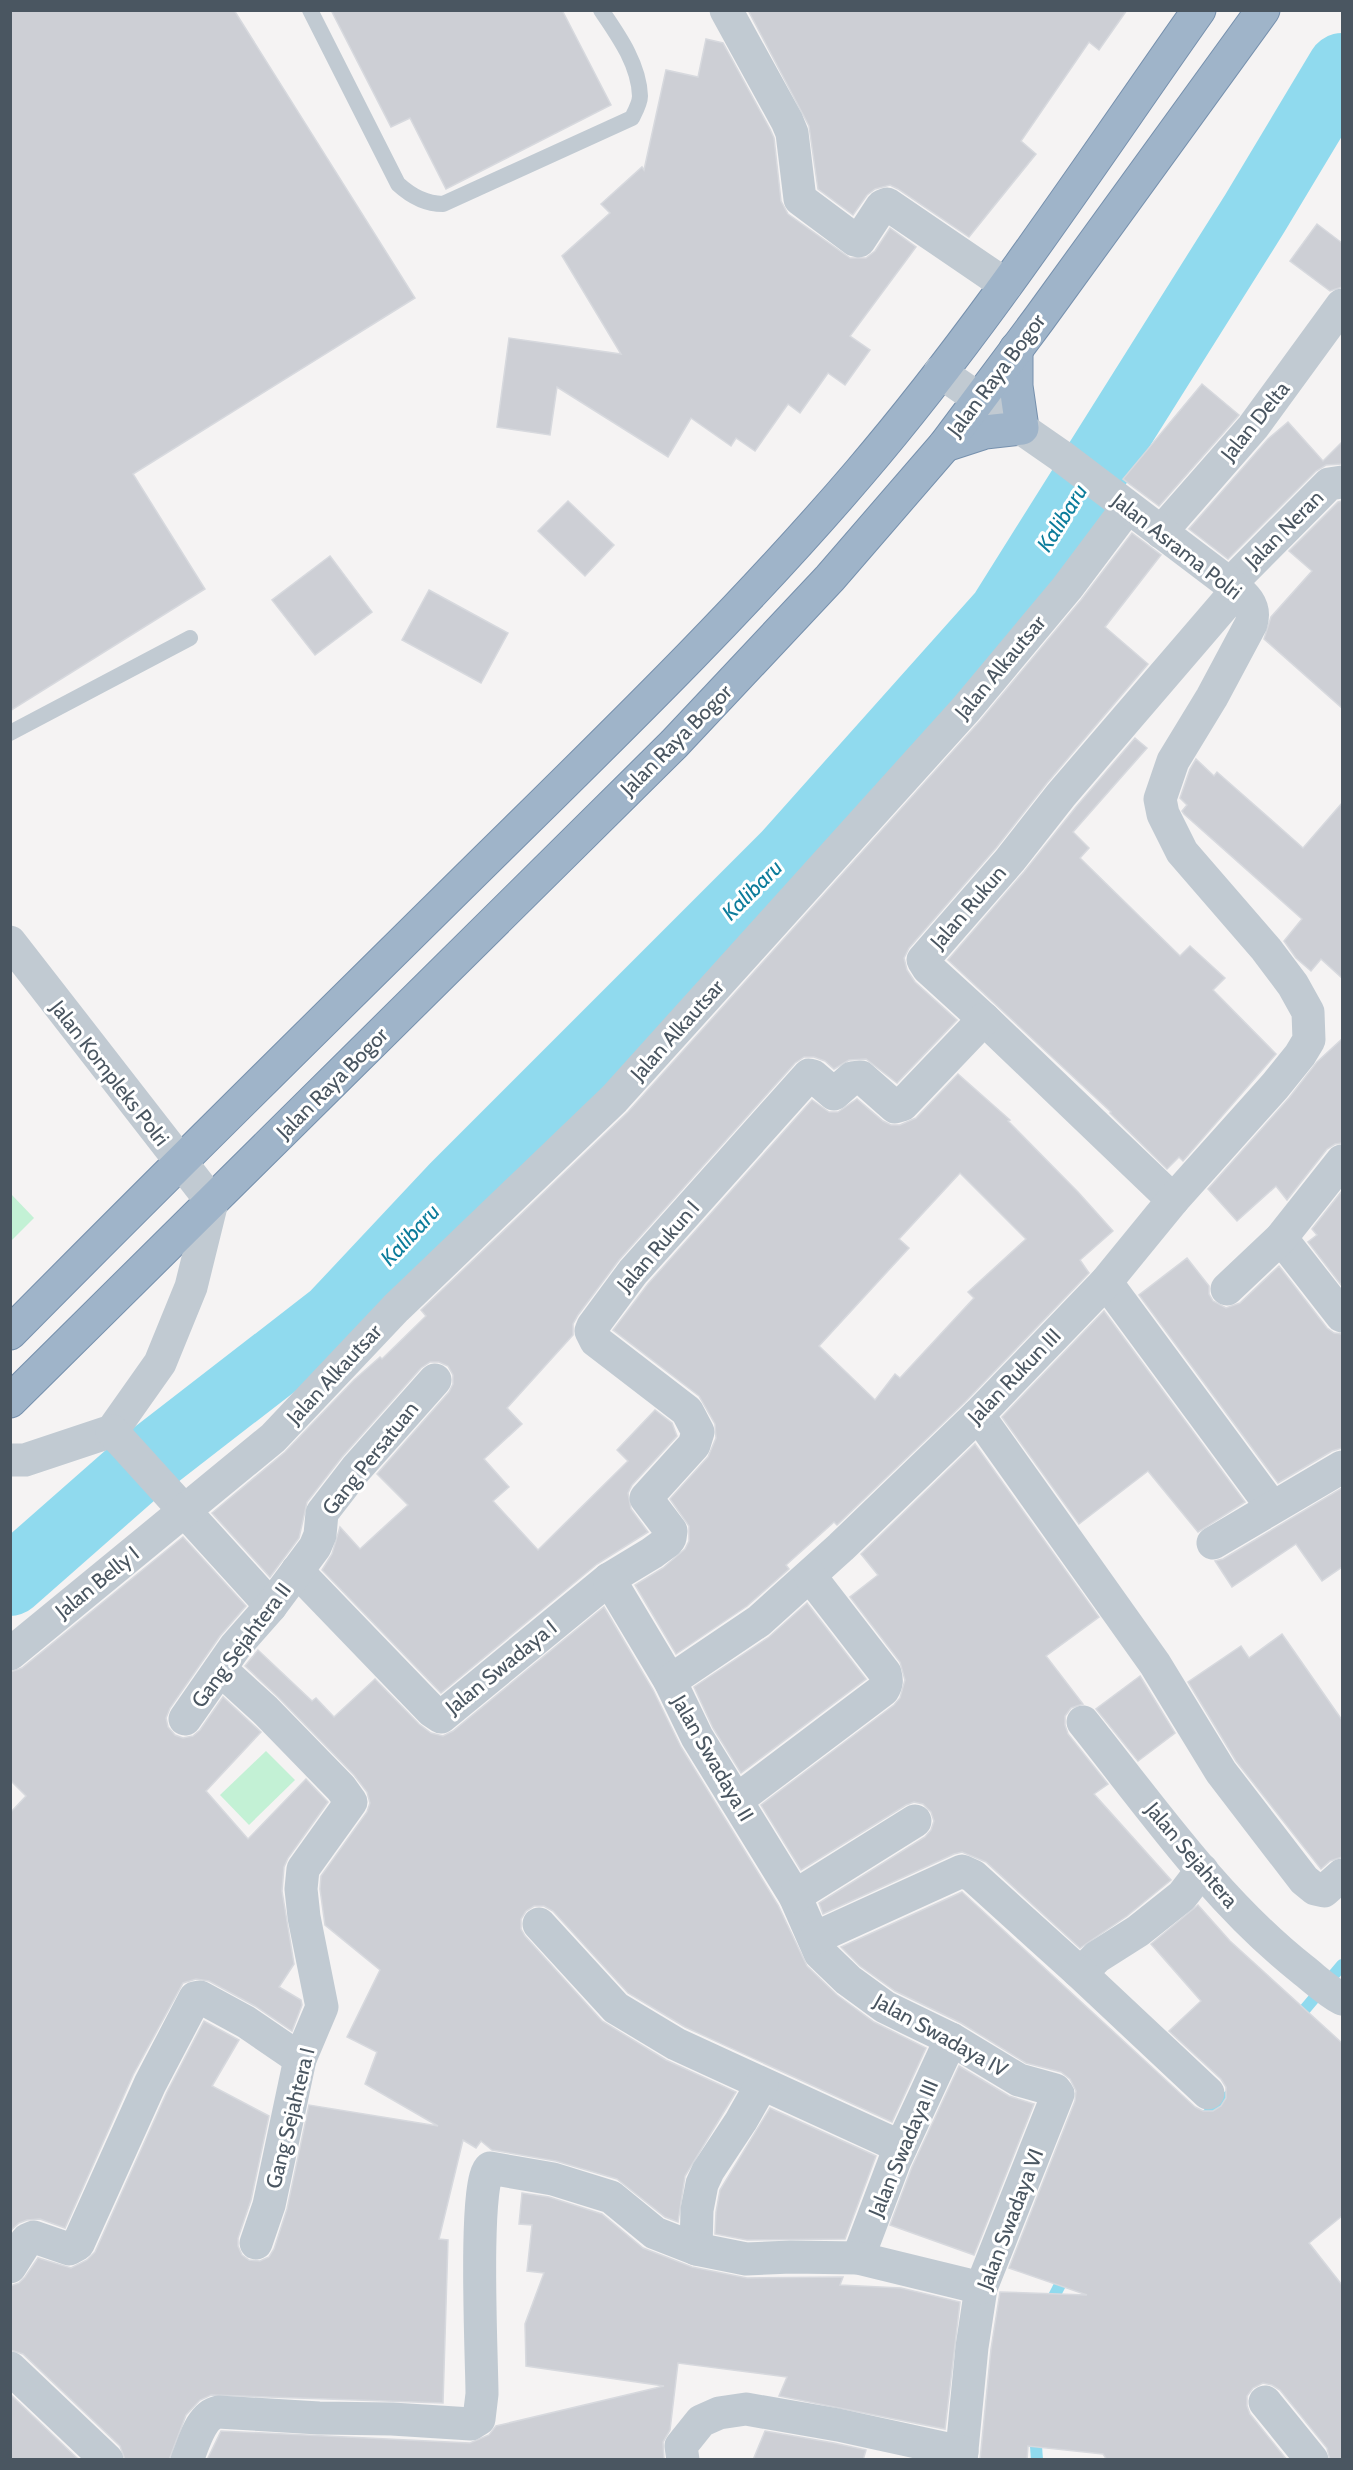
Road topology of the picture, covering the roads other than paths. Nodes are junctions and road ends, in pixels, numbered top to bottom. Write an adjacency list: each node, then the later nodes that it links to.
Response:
1 (310, 10): 2 (lane)
2 (601, 10)
3 (726, 10): 6 (street)
4 (1199, 10): 6 (highway)
5 (1263, 10): 8 (highway, Jalan Raya Bogor)
6 (1006, 285): 9 (highway)
7 (1342, 305): 15 (street, Jalan Delta)
8 (1016, 349): 10 (highway, Jalan Raya Bogor); 11 (highway)
9 (940, 372): 10 (street, Jalan Asrama Polri); 23 (highway)
10 (979, 399): 11 (street, Jalan Asrama Polri); 12 (highway, Jalan Raya Bogor)
11 (1022, 428): 12 (highway); 14 (street, Jalan Asrama Polri)
12 (945, 445): 25 (highway, Jalan Raya Bogor)
13 (1342, 482): 16 (street, Jalan Neran)
14 (1115, 498): 15 (street, Jalan Asrama Polri); 38 (street, Jalan Alkautsar)
15 (1161, 532): 16 (street, Jalan Asrama Polri)
16 (1234, 587): 20 (street, Jalan Rukun); 21 (street, Jalan Asrama Polri)
17 (190, 638): 18 (lane)
18 (10, 733)
19 (10, 942): 23 (street, Jalan Kompleks Polri)
20 (984, 1019): 24 (street, Jalan Rukun); 42 (street, Jalan Rukun I)
21 (1310, 1027): 24 (street, Jalan Rukun III)
22 (1342, 1161): 26 (street)
23 (179, 1162): 25 (street, Jalan Kompleks Polri); 30 (highway)
24 (1173, 1200): 27 (street, Jalan Rukun III)
25 (212, 1202): 32 (highway, Jalan Raya Bogor); 34 (street)
26 (1281, 1238): 28 (street); 29 (street)
27 (1106, 1282): 33 (street, Jalan Rukun III); 37 (street)
28 (1227, 1289)
29 (1342, 1316)
30 (10, 1333)
31 (435, 1380): 40 (street, Gang Persatuan)
32 (10, 1401)
33 (978, 1414): 41 (street, Jalan Rukun III); 52 (street)
34 (122, 1443): 35 (street); 38 (street)
35 (10, 1460)
36 (1342, 1467): 37 (street)
37 (1272, 1507): 39 (street)
38 (184, 1511): 43 (street); 44 (street, Jalan Belly I)
39 (1213, 1543)
40 (297, 1571): 42 (street, Jalan Swadaya I); 43 (street, Gang Sejahtera II)
41 (810, 1576): 46 (street, Jalan Rukun III); 49 (street)
42 (609, 1579): 46 (street, Jalan Swadaya II)
43 (271, 1606): 45 (street, Gang Sejahtera II)
44 (10, 1654)
45 (220, 1668): 47 (street, Gang Sejahtera II); 59 (street, Gang Sejahtera I)
46 (670, 1681): 49 (street, Jalan Swadaya II)
47 (184, 1719)
48 (1083, 1722): 51 (street, Jalan Sejahtera)
49 (737, 1800): 53 (street, Jalan Swadaya II)
50 (915, 1821): 53 (street)
51 (1202, 1870): 56 (street); 57 (street, Jalan Sejahtera)
52 (1342, 1875)
53 (795, 1896): 55 (street, Jalan Swadaya II)
54 (539, 1924): 60 (street)
55 (815, 1938): 56 (street); 58 (street, Jalan Swadaya IV)
56 (1078, 1971): 62 (street)
57 (1327, 1988)
58 (951, 2039): 61 (street, Jalan Swadaya IV); 63 (street, Jalan Swadaya III)
59 (300, 2059): 64 (street, Gang Sejahtera I); 67 (street)
60 (762, 2084): 63 (street); 65 (street)
61 (1055, 2090): 68 (street, Jalan Swadaya VI)
62 (1208, 2093)
63 (901, 2147): 66 (street, Jalan Swadaya III)
64 (256, 2243)
65 (696, 2248): 66 (street); 73 (street)
66 (858, 2258): 68 (street)
67 (10, 2267)
68 (981, 2288): 71 (street, Jalan Swadaya VI)
69 (10, 2368): 72 (street)
70 (1265, 2402): 75 (street)
71 (962, 2456): 74 (street)
72 (107, 2460)
73 (187, 2460)
74 (683, 2460)
75 (1312, 2460)

